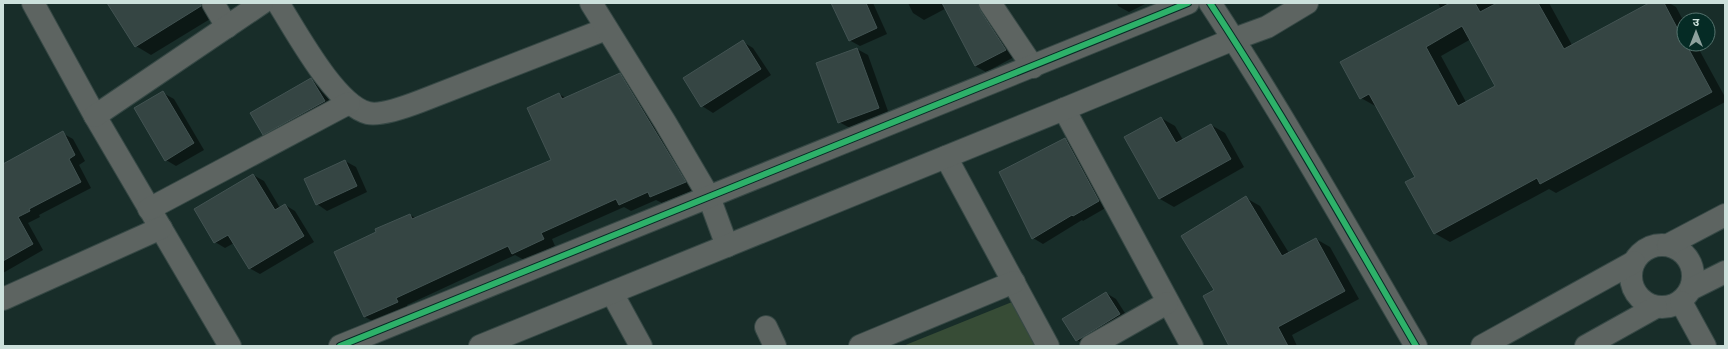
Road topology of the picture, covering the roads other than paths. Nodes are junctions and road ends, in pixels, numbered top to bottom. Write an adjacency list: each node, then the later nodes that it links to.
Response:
1 (33, 3): 16 (street)
2 (213, 3): 10 (street)
3 (262, 3): 10 (street)
4 (278, 3): 14 (street)
5 (591, 3): 11 (street)
6 (990, 3): 13 (street)
7 (1188, 3): 13 (street)
8 (1210, 3): 12 (street)
9 (1307, 3): 12 (street)
10 (227, 27): 16 (street)
11 (606, 29): 14 (street); 18 (street)
12 (1234, 39): 15 (street); 40 (street)
13 (1033, 67): 18 (street)
14 (349, 103): 19 (street)
15 (1064, 109): 17 (street); 30 (street)
16 (94, 116): 19 (street)
17 (946, 157): 23 (street); 26 (street)
18 (709, 197): 23 (street); 33 (street)
19 (149, 208): 21 (street)
20 (1725, 215): 22 (street)
21 (161, 228): 29 (street); 32 (street)
22 (1668, 245): 24 (street); 28 (street)
23 (727, 246): 27 (street)
24 (1634, 262): 31 (street); 41 (street)
25 (1725, 272): 28 (street)
26 (1014, 282): 36 (street); 37 (street)
27 (612, 293): 34 (street); 35 (street)
28 (1686, 295): 31 (street); 43 (street)
29 (3, 299)
30 (1167, 303): 38 (street); 39 (street)
31 (1656, 307): 42 (street)
32 (230, 346)
33 (340, 346)
34 (480, 346)
35 (641, 346)
36 (860, 346)
37 (1048, 346)
38 (1091, 346)
39 (1192, 346)
40 (1416, 346)
41 (1482, 346)
42 (1586, 346)
43 (1705, 346)

